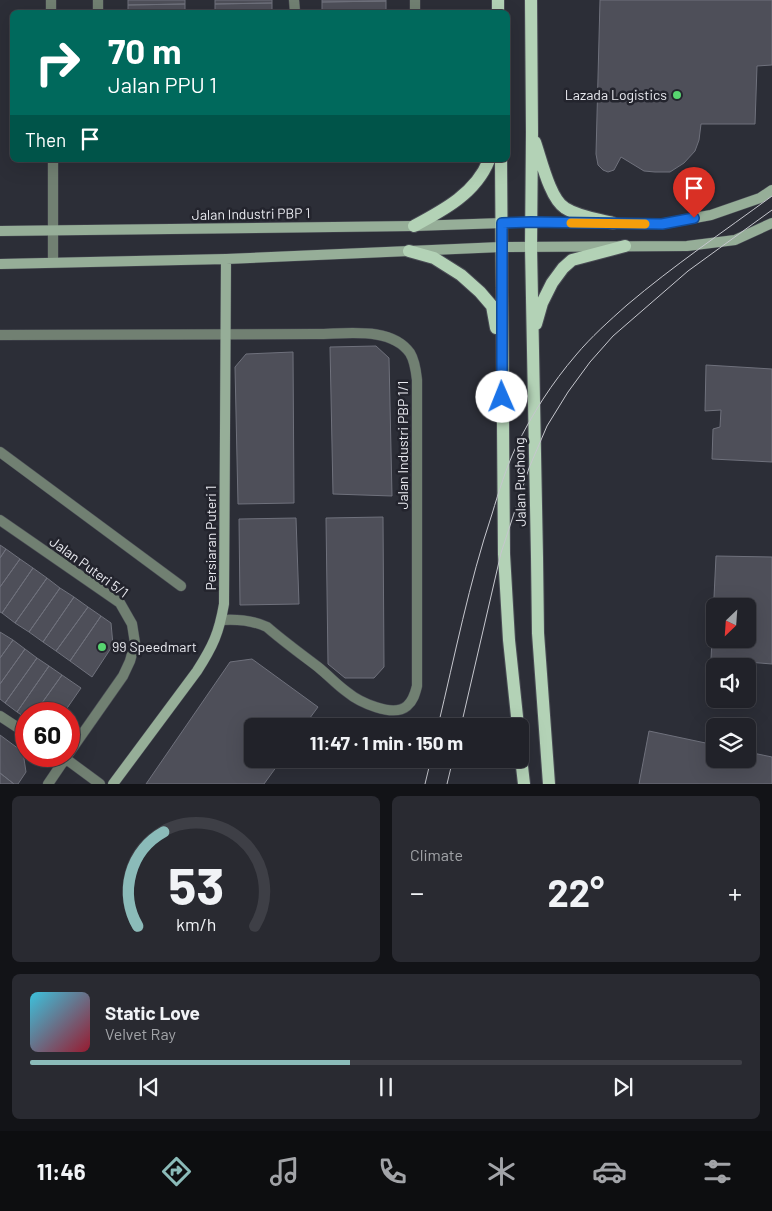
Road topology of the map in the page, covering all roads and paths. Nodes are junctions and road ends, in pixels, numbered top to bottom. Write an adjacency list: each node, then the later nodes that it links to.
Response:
1 (531, 0): 2 (main road, Jalan Puchong)
2 (532, 132): 7 (main road, Jalan Puchong); 9 (main road)
3 (52, 162): 12 (street)
4 (488, 162): 11 (main road)
5 (501, 162): 8 (main road, Jalan Puchong)
6 (772, 190): 9 (main road, Jalan Industri PBP 1)
7 (531, 222): 8 (main road, Jalan Industri PBP 1); 9 (main road, Jalan Industri PBP 1); 16 (main road, Jalan Puchong)
8 (502, 223): 11 (main road, Jalan Industri PBP 1); 15 (main road, Jalan Puchong)
9 (614, 223)
10 (772, 223): 14 (main road)
11 (414, 226): 12 (main road, Jalan Industri PBP 1)
12 (54, 230): 13 (main road, Jalan Industri PBP 1); 19 (street)
13 (0, 231)
14 (625, 246): 16 (main road); 23 (main road)
15 (501, 247): 16 (main road); 17 (main road); 24 (main road, Jalan Puchong)
16 (531, 247): 23 (main road, Jalan Puchong)
17 (409, 251): 18 (main road); 24 (main road)
18 (226, 258): 19 (main road); 21 (main road, Persiaran Puteri 1)
19 (53, 262): 20 (main road)
20 (0, 264)
21 (225, 334): 22 (street, Jalan Industri PBP 1/1); 28 (main road, Persiaran Puteri 1); 28 (street, Jalan Industri PBP 1/1)
22 (0, 335)
23 (533, 338): 40 (main road, Jalan Puchong)
24 (502, 357): 30 (main road, Jalan Puchong)
25 (0, 452): 27 (street)
26 (0, 520): 32 (street, Jalan Puteri 5/1)
27 (182, 586)
28 (222, 620): 38 (main road, Persiaran Puteri 1)
29 (0, 716): 31 (street)
30 (517, 718)
31 (15, 726)
32 (80, 736)
33 (59, 767): 36 (street, Jalan Puteri 5/1)
34 (79, 767): 37 (street)
35 (522, 768): 39 (main road)
36 (48, 784)
37 (100, 784)
38 (113, 784)
39 (524, 784)
40 (549, 784)

